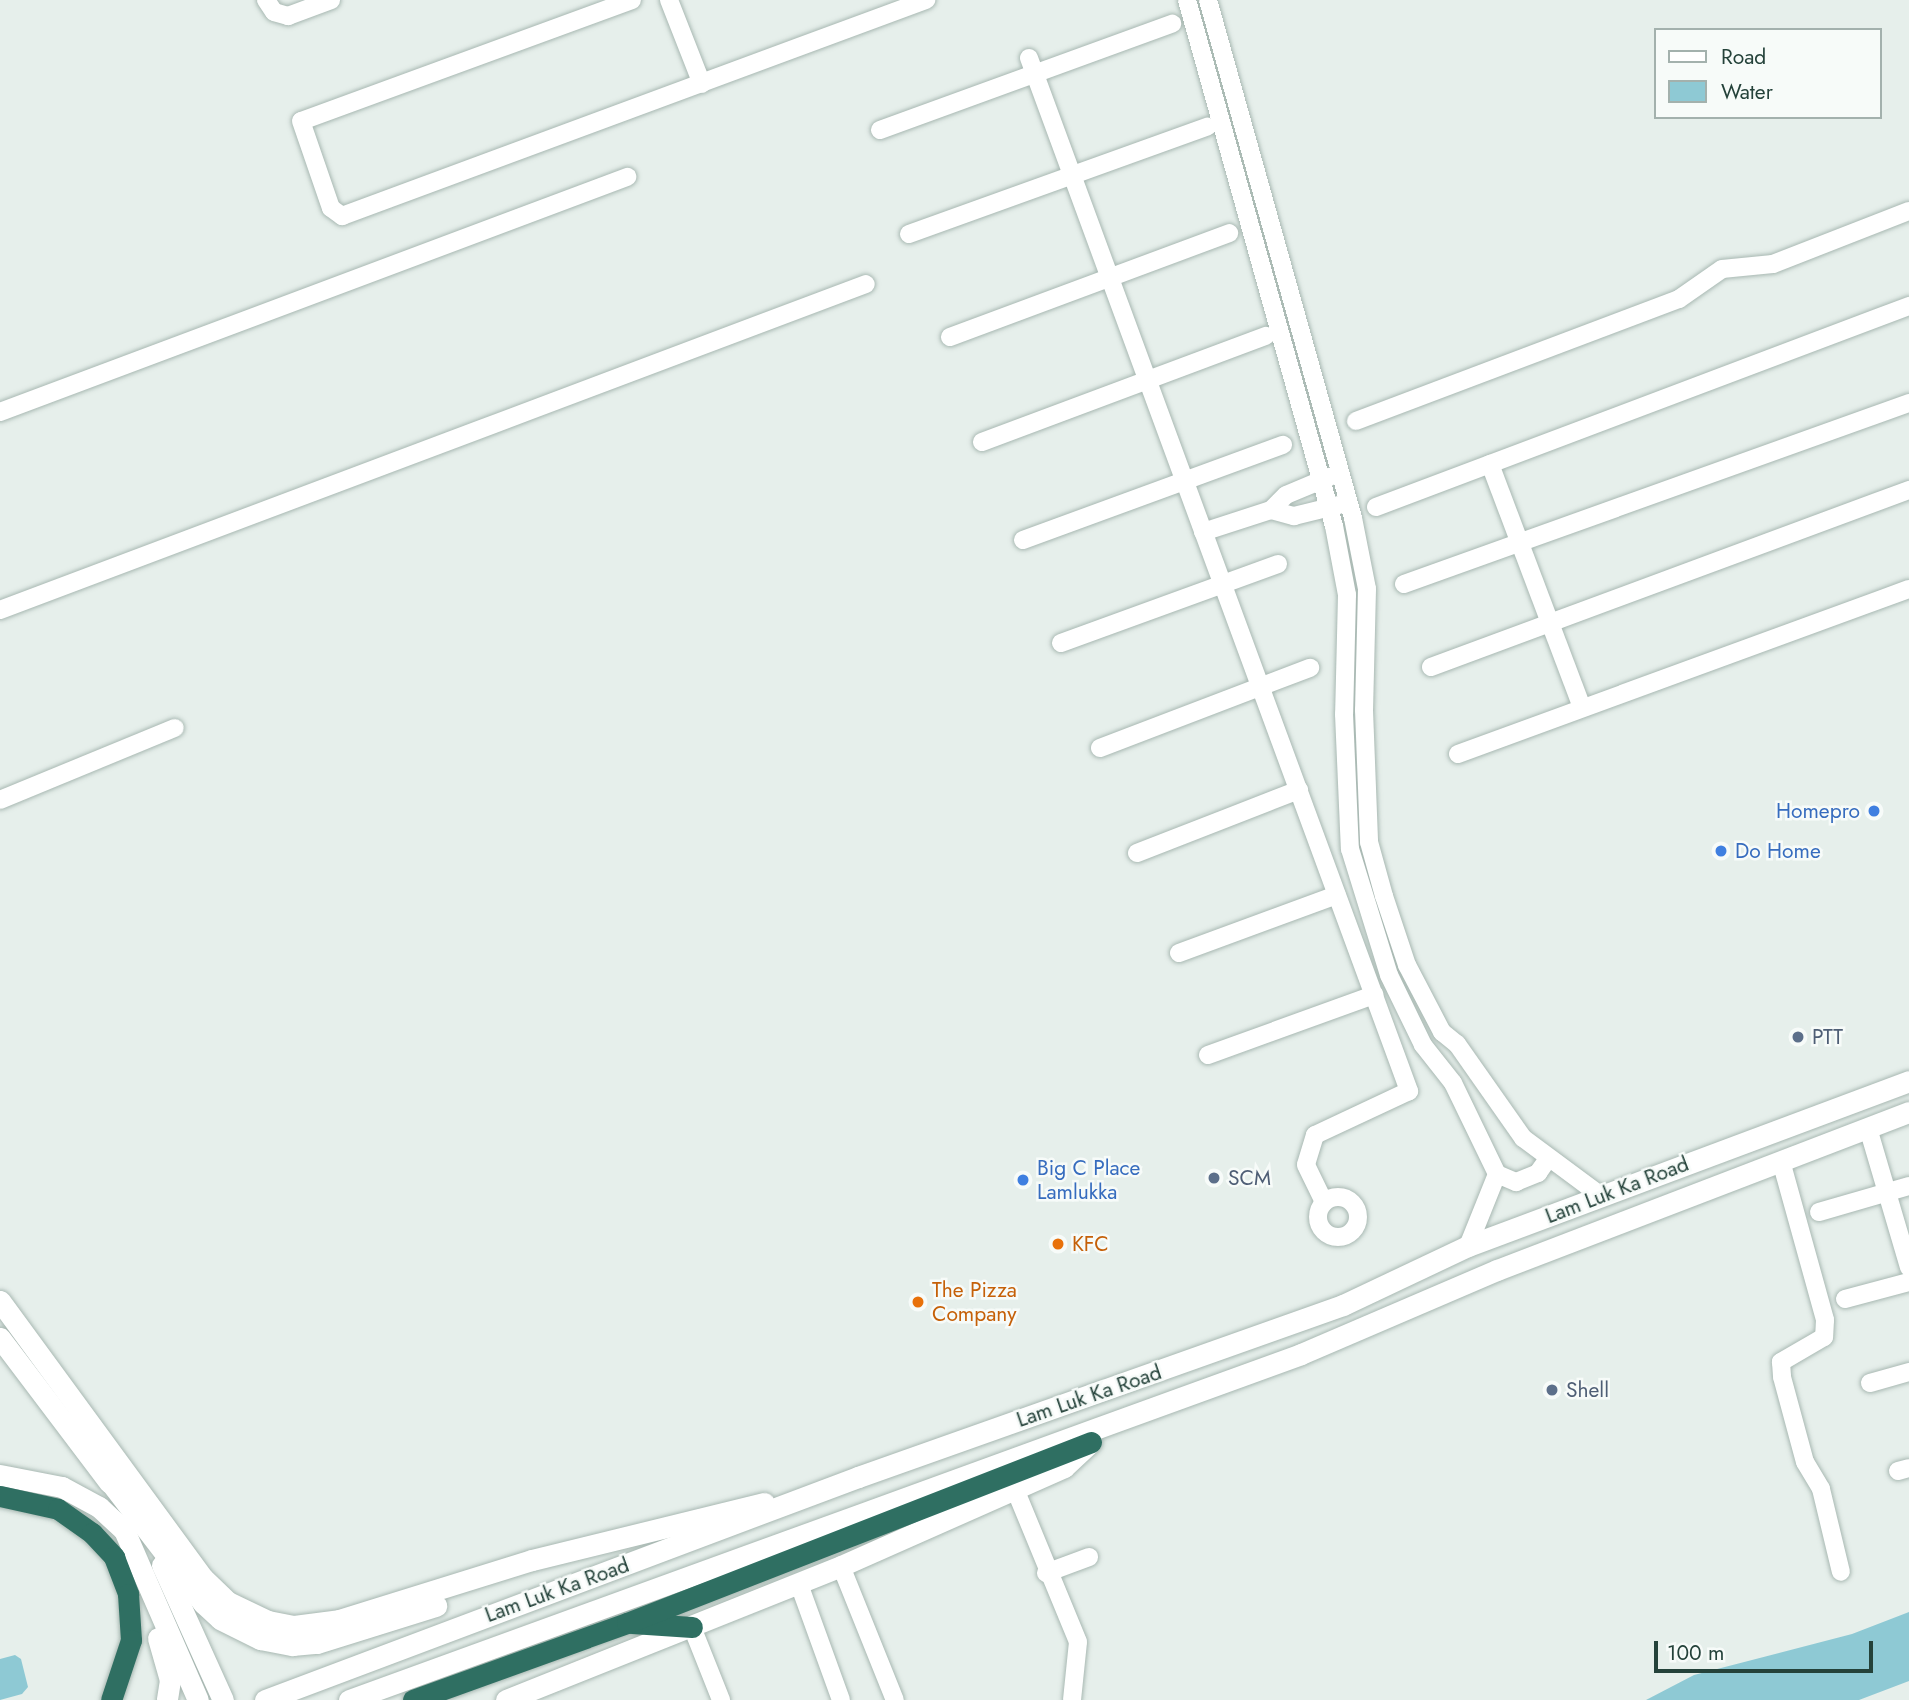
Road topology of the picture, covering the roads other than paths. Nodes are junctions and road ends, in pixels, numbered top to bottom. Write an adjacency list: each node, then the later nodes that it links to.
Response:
1 (266, 0): 2 (street)
2 (331, 0)
3 (632, 0): 10 (street)
4 (669, 0): 10 (street)
5 (926, 0): 10 (street)
6 (1208, 0): 16 (street)
7 (1190, 1): 19 (street)
8 (1171, 24): 9 (street)
9 (1032, 66): 12 (street); 13 (street)
10 (702, 84)
11 (1207, 127): 13 (street)
12 (880, 131)
13 (1072, 175): 18 (street); 20 (street)
14 (627, 177): 27 (street)
15 (1909, 211): 28 (street)
16 (1273, 231): 19 (street); 32 (street)
17 (1229, 233): 20 (street)
18 (909, 234)
19 (1253, 237): 33 (street)
20 (1110, 278): 24 (street); 25 (street)
21 (866, 284): 47 (street)
22 (1909, 306): 31 (street)
23 (1266, 336): 25 (street)
24 (950, 337)
25 (1148, 381): 29 (street); 34 (street)
26 (1909, 403): 42 (street)
27 (0, 412)
28 (1356, 421)
29 (982, 442)
30 (1283, 445): 34 (street)
31 (1490, 464): 37 (street); 42 (street)
32 (1339, 473): 33 (street); 36 (street)
33 (1320, 480): 38 (street); 39 (street)
34 (1185, 482): 40 (street); 41 (street)
35 (1909, 490): 48 (street)
36 (1348, 500): 39 (street); 55 (street)
37 (1376, 507)
38 (1271, 510): 39 (street); 40 (street)
39 (1328, 511): 56 (street)
40 (1203, 532): 44 (street)
41 (1023, 540)
42 (1520, 544): 45 (street); 48 (street)
43 (1279, 564): 44 (street)
44 (1223, 584): 49 (street); 52 (street)
45 (1404, 584)
46 (1909, 589): 53 (street)
47 (0, 610)
48 (1552, 623): 50 (street); 53 (street)
49 (1061, 643)
50 (1431, 667)
51 (1310, 668): 52 (street)
52 (1262, 686): 57 (street); 59 (street)
53 (1582, 707): 58 (street)
54 (175, 728): 60 (street)
55 (1365, 745): 56 (street); 65 (street)
56 (1345, 747): 67 (street)
57 (1100, 748)
58 (1458, 754)
59 (1298, 790): 61 (street); 62 (street)
60 (0, 800)
61 (1137, 853)
62 (1337, 895): 63 (street); 64 (street)
63 (1179, 953)
64 (1374, 995): 66 (street); 79 (street)
65 (1457, 1044): 67 (street); 69 (street)
66 (1208, 1055)
67 (1438, 1062): 71 (street)
68 (1909, 1081): 78 (main road, Lam Luk Ka Road)
69 (1501, 1112): 71 (street); 73 (street)
70 (1909, 1112): 72 (main road, Lam Luk Ka Road)
71 (1475, 1126): 75 (street)
72 (1868, 1128): 74 (main road, Lam Luk Ka Road); 77 (street)
73 (1547, 1160): 75 (street); 78 (street)
74 (1781, 1161): 89 (main road, Lam Luk Ka Road); 99 (street)
75 (1497, 1174): 81 (street)
76 (1909, 1186): 77 (street)
77 (1887, 1193): 80 (street); 82 (street)
78 (1601, 1196): 81 (main road, Lam Luk Ka Road)
79 (1324, 1202)
80 (1819, 1212)
81 (1468, 1246): 95 (main road, Lam Luk Ka Road)
82 (1909, 1267)
83 (1909, 1282): 84 (street)
84 (1845, 1299)
85 (0, 1301): 96 (main road)
86 (0, 1338): 91 (main road)
87 (1909, 1373): 88 (street)
88 (1870, 1383)
89 (1124, 1419): 90 (main road); 108 (main road, Lam Luk Ka Road)
90 (1091, 1442): 93 (main road); 103 (highway)
91 (101, 1470): 96 (main road); 105 (main road)
92 (0, 1475): 102 (main road)
93 (1015, 1489): 98 (main road); 100 (street)
94 (0, 1496): 110 (highway)
95 (809, 1496): 96 (main road); 107 (main road, Lam Luk Ka Road)
96 (727, 1508)
97 (1089, 1557): 100 (street)
98 (841, 1566): 101 (main road); 119 (street)
99 (1841, 1572)
100 (1046, 1573): 120 (street)
101 (799, 1584): 104 (main road); 118 (street)
102 (157, 1604): 106 (main road); 111 (main road)
103 (627, 1623): 104 (highway); 109 (highway)
104 (692, 1628): 116 (main road); 117 (street)
105 (199, 1639): 106 (main road); 113 (main road)
106 (175, 1650): 112 (main road)
107 (368, 1661): 108 (main road); 114 (main road, Lam Luk Ka Road)
108 (379, 1689): 115 (main road, Lam Luk Ka Road)
109 (422, 1698)
110 (111, 1700)
111 (167, 1700)
112 (198, 1700)
113 (223, 1700)
114 (265, 1700)
115 (349, 1700)
116 (506, 1700)
117 (721, 1700)
118 (841, 1700)
119 (895, 1700)
120 (1072, 1700)

